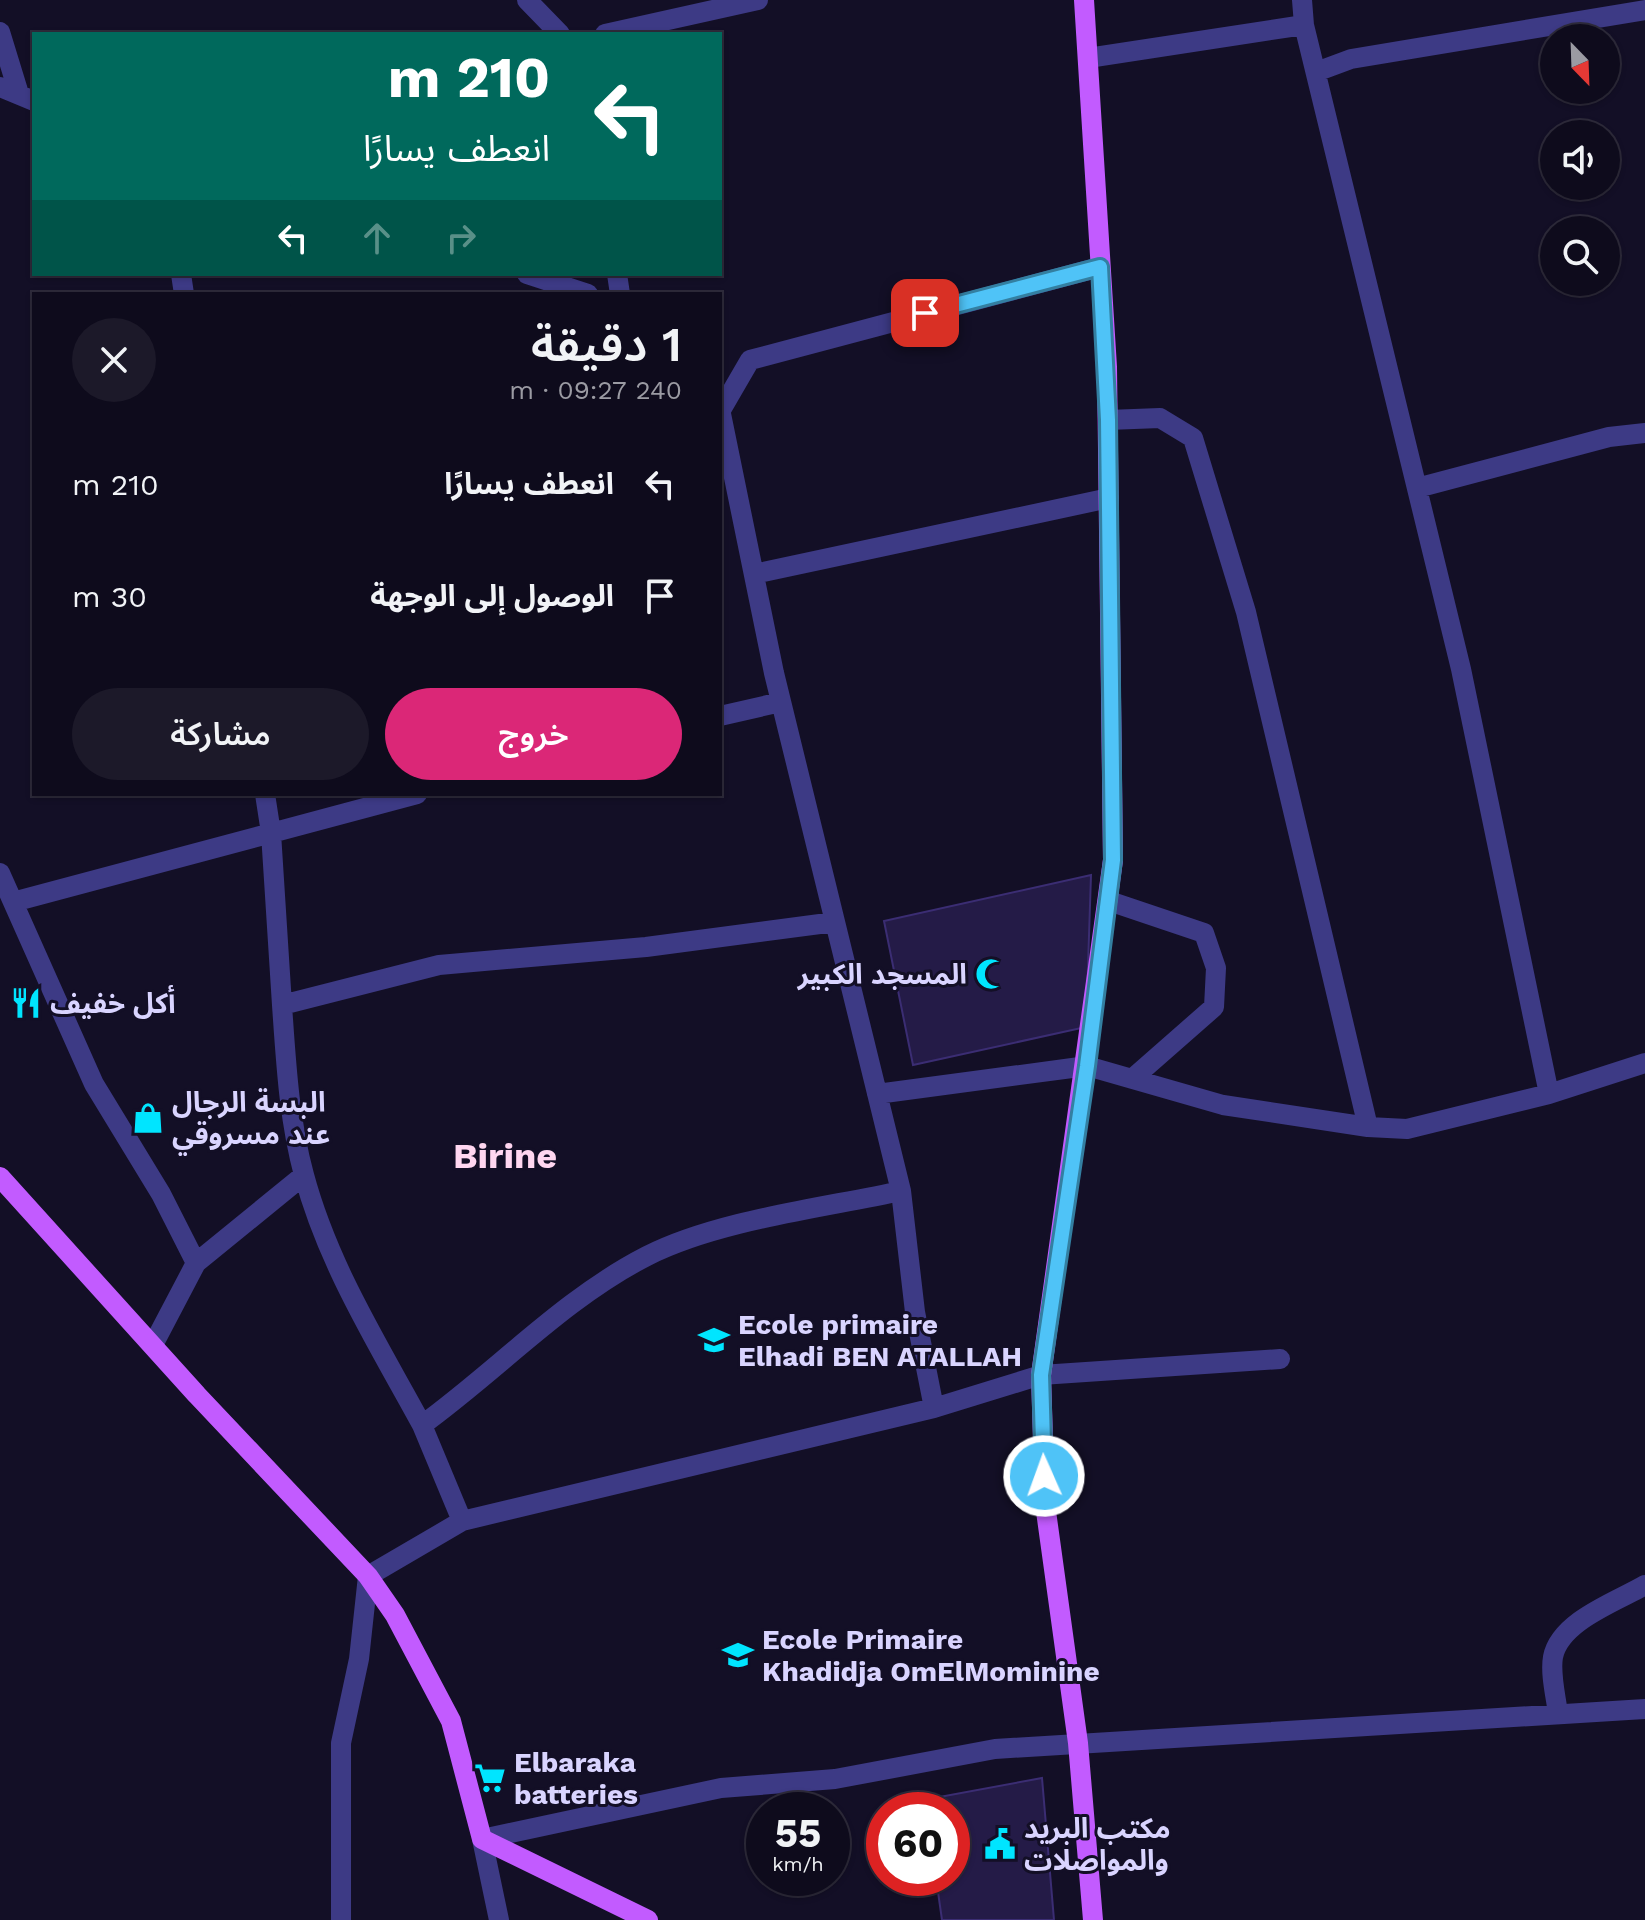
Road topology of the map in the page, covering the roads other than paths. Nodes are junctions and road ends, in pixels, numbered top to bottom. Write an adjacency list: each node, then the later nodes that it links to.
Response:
1 (527, 0): 8 (street)
2 (758, 0): 9 (street)
3 (1084, 0): 10 (main road)
4 (1302, 0): 6 (street)
5 (1645, 10): 11 (street)
6 (1304, 25): 10 (street); 11 (street)
7 (0, 32): 12 (street)
8 (558, 32)
9 (614, 32)
10 (1088, 58): 13 (main road)
11 (1316, 72): 20 (street)
12 (18, 94)
13 (1100, 267): 16 (street); 18 (main road)
14 (533, 276): 15 (street)
15 (582, 292)
16 (722, 406)
17 (722, 419): 22 (street)
18 (1108, 420): 21 (main road); 38 (street)
19 (1645, 433): 20 (street)
20 (1417, 488): 37 (street)
21 (1109, 498): 22 (street); 29 (main road)
22 (754, 574): 23 (street)
23 (781, 702): 24 (street); 31 (street)
24 (722, 716)
25 (265, 796): 27 (street)
26 (410, 796): 27 (street)
27 (271, 833): 30 (street); 32 (street)
28 (0, 873): 30 (street)
29 (1109, 901): 34 (main road); 35 (street)
30 (13, 902): 42 (street)
31 (835, 922): 32 (street); 36 (street)
32 (282, 1005): 39 (street)
33 (1645, 1063): 37 (street)
34 (1087, 1066): 35 (street); 36 (street); 45 (main road)
35 (1132, 1079): 38 (street)
36 (877, 1094): 41 (street)
37 (1549, 1094): 38 (street)
38 (1368, 1127)
39 (304, 1175): 42 (street); 47 (street)
40 (0, 1177): 43 (main road)
41 (901, 1191): 46 (street); 47 (street)
42 (196, 1263): 43 (street)
43 (154, 1343): 49 (main road)
44 (1280, 1359): 45 (street)
45 (1041, 1375): 46 (street); 53 (main road)
46 (934, 1408): 48 (street)
47 (422, 1425): 48 (street)
48 (462, 1521): 49 (street)
49 (368, 1576): 54 (main road); 55 (street)
50 (1645, 1585): 52 (street)
51 (1645, 1709): 52 (street)
52 (1558, 1714): 53 (street)
53 (1078, 1743): 54 (street); 58 (main road)
54 (482, 1839): 56 (street); 57 (main road)
55 (341, 1920)
56 (499, 1920)
57 (648, 1920)
58 (1093, 1920)

